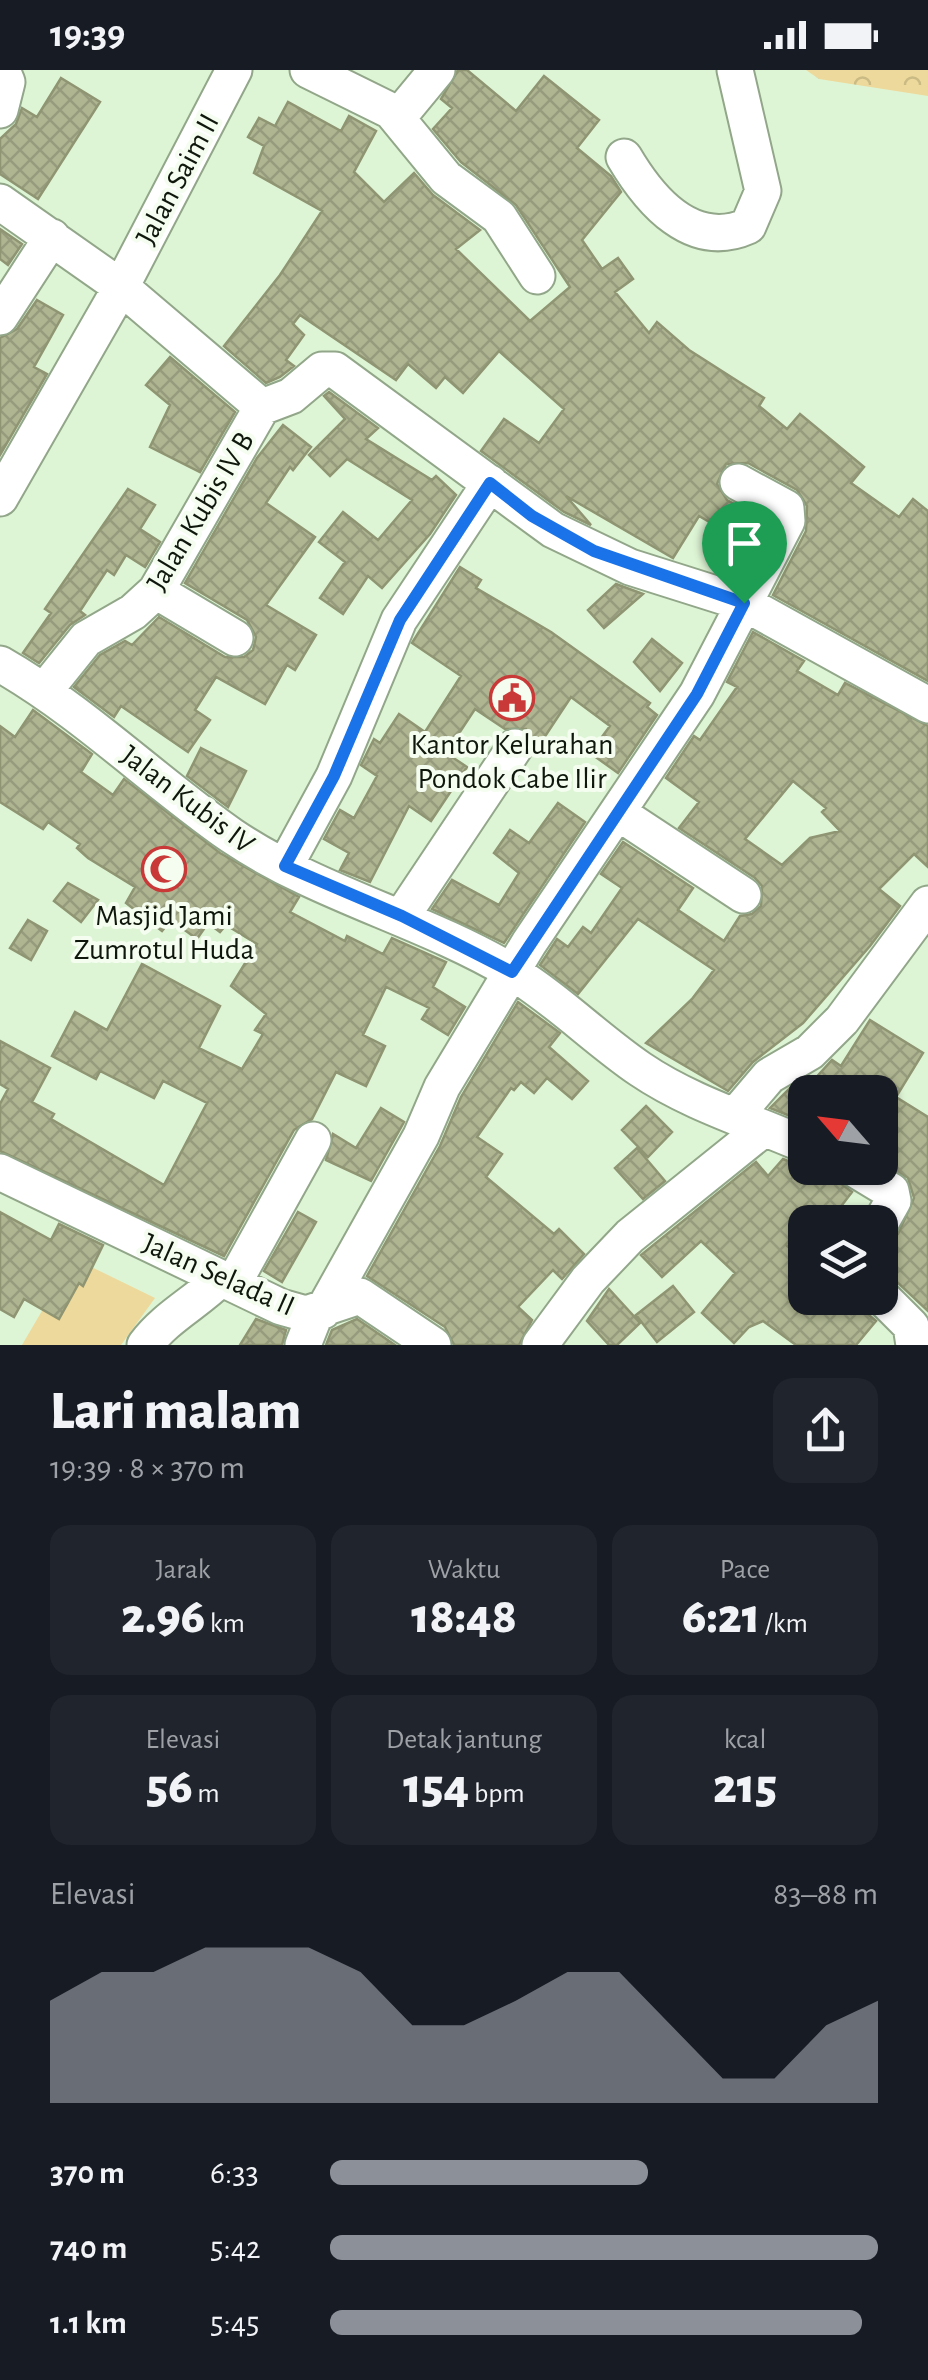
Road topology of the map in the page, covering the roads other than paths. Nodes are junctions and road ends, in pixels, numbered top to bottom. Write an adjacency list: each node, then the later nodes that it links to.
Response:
1 (2, 70): 6 (street)
2 (234, 70): 12 (street, Jalan Saim II)
3 (308, 70): 7 (street)
4 (438, 70): 7 (street)
5 (735, 70): 8 (street)
6 (0, 110)
7 (391, 111): 11 (street)
8 (624, 157)
9 (0, 202): 10 (street)
10 (52, 238): 12 (street); 13 (street)
11 (537, 276)
12 (120, 287): 14 (street); 17 (street, Jalan Saim II)
13 (5, 299)
14 (262, 406): 16 (street); 18 (street, Jalan Kubis IV B)
15 (738, 482): 19 (street)
16 (490, 483): 19 (street); 26 (street)
17 (0, 498)
18 (156, 591): 20 (street); 22 (street, Jalan Kubis IV B)
19 (744, 603): 23 (street); 25 (street)
20 (235, 638)
21 (0, 664): 22 (street, Jalan Kubis IV)
22 (46, 690): 26 (street, Jalan Kubis IV)
23 (928, 706)
24 (514, 748): 28 (street)
25 (620, 814): 27 (street); 30 (street)
26 (285, 866): 28 (street, Jalan Kubis IV)
27 (743, 895)
28 (402, 916): 30 (street, Jalan Kubis IV)
29 (921, 928): 31 (street)
30 (512, 972): 31 (street, Jalan Kubis IV); 39 (street)
31 (749, 1123): 32 (street, Jalan Kubis IV); 42 (street)
32 (788, 1138)
33 (313, 1140): 37 (street)
34 (0, 1172): 37 (street, Jalan Selada II)
35 (882, 1185): 36 (street)
36 (891, 1205)
37 (227, 1281): 39 (street, Jalan Selada II); 40 (street)
38 (898, 1313): 43 (street)
39 (314, 1323): 41 (street, Jalan Selada II)
40 (145, 1345)
41 (432, 1345)
42 (540, 1345)
43 (914, 1345)

